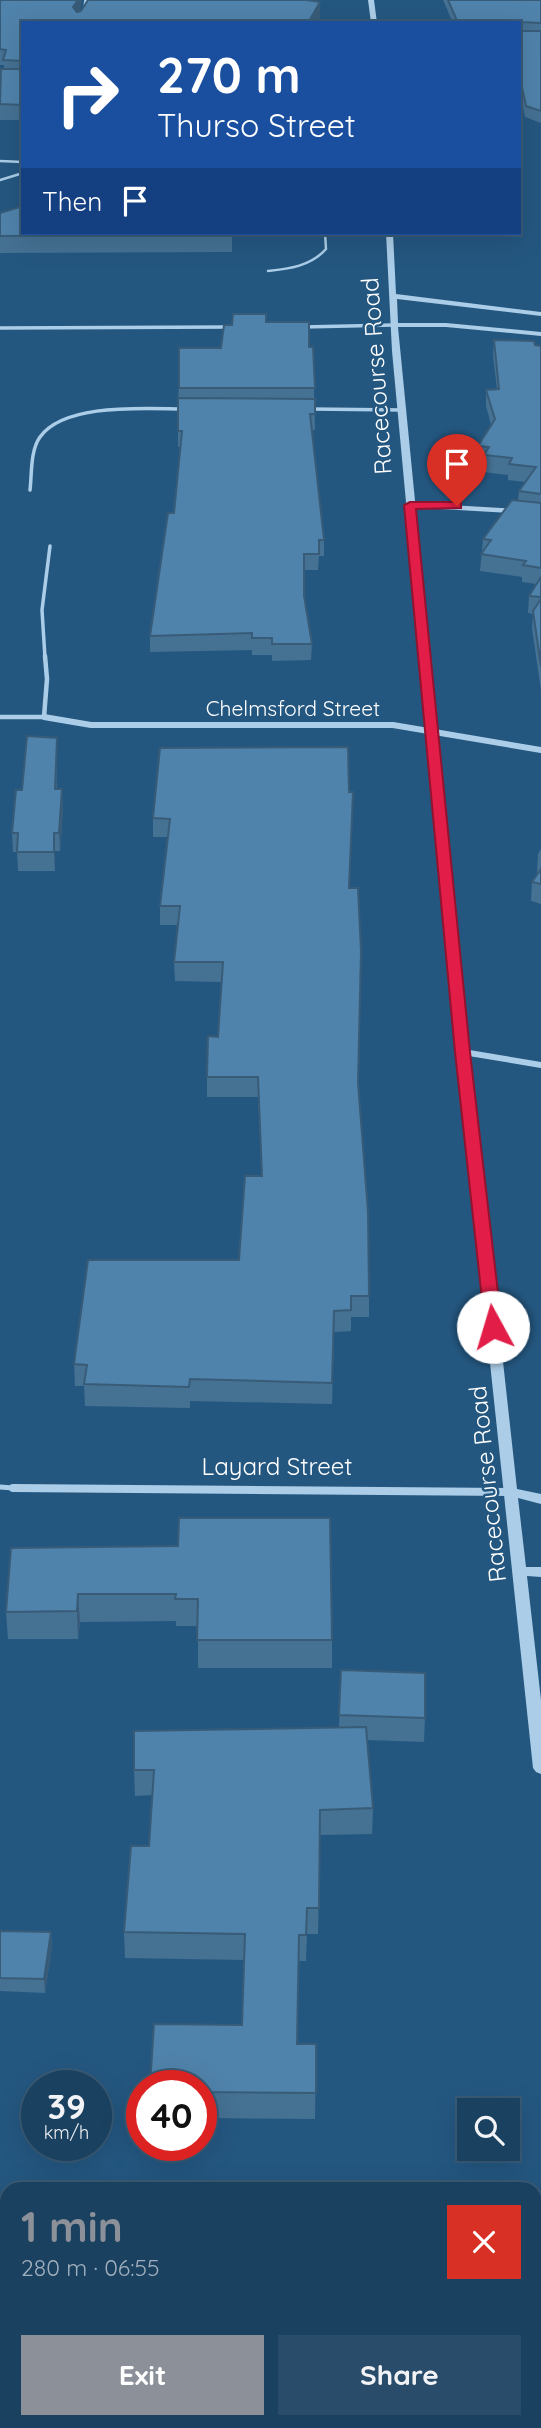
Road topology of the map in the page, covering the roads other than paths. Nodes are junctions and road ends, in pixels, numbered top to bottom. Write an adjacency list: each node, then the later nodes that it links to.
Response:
1 (86, 0): 3 (street)
2 (371, 0): 4 (street)
3 (79, 21)
4 (374, 21)
5 (0, 161): 6 (lane)
6 (21, 162)
7 (21, 174): 8 (lane)
8 (0, 180)
9 (326, 235): 11 (lane)
10 (389, 235): 12 (street, Racecourse Road)
11 (268, 271)
12 (394, 296): 13 (street); 14 (street, Racecourse Road)
13 (541, 314)
14 (394, 325): 16 (lane); 18 (street); 21 (street, Racecourse Road)
15 (234, 327): 17 (lane)
16 (303, 327)
17 (0, 328)
18 (541, 334)
19 (198, 409): 22 (lane)
20 (307, 409): 21 (lane)
21 (402, 410): 23 (street, Racecourse Road)
22 (30, 490)
23 (410, 505): 24 (street); 28 (street, Racecourse Road)
24 (515, 511)
25 (50, 546): 27 (lane)
26 (0, 718): 27 (lane)
27 (44, 718): 28 (street, Chelmsford Street)
28 (432, 732): 29 (street, Chelmsford Street); 30 (street, Racecourse Road)
29 (541, 750)
30 (463, 1052): 31 (street); 34 (street, Racecourse Road)
31 (541, 1065)
32 (0, 1487): 33 (lane)
33 (13, 1489): 34 (street, Layard Street)
34 (512, 1492): 35 (street, Layard Street); 36 (street, Racecourse Road)
35 (541, 1499)
36 (520, 1571): 37 (street); 38 (street, Racecourse Road)
37 (541, 1572)
38 (541, 1768)

